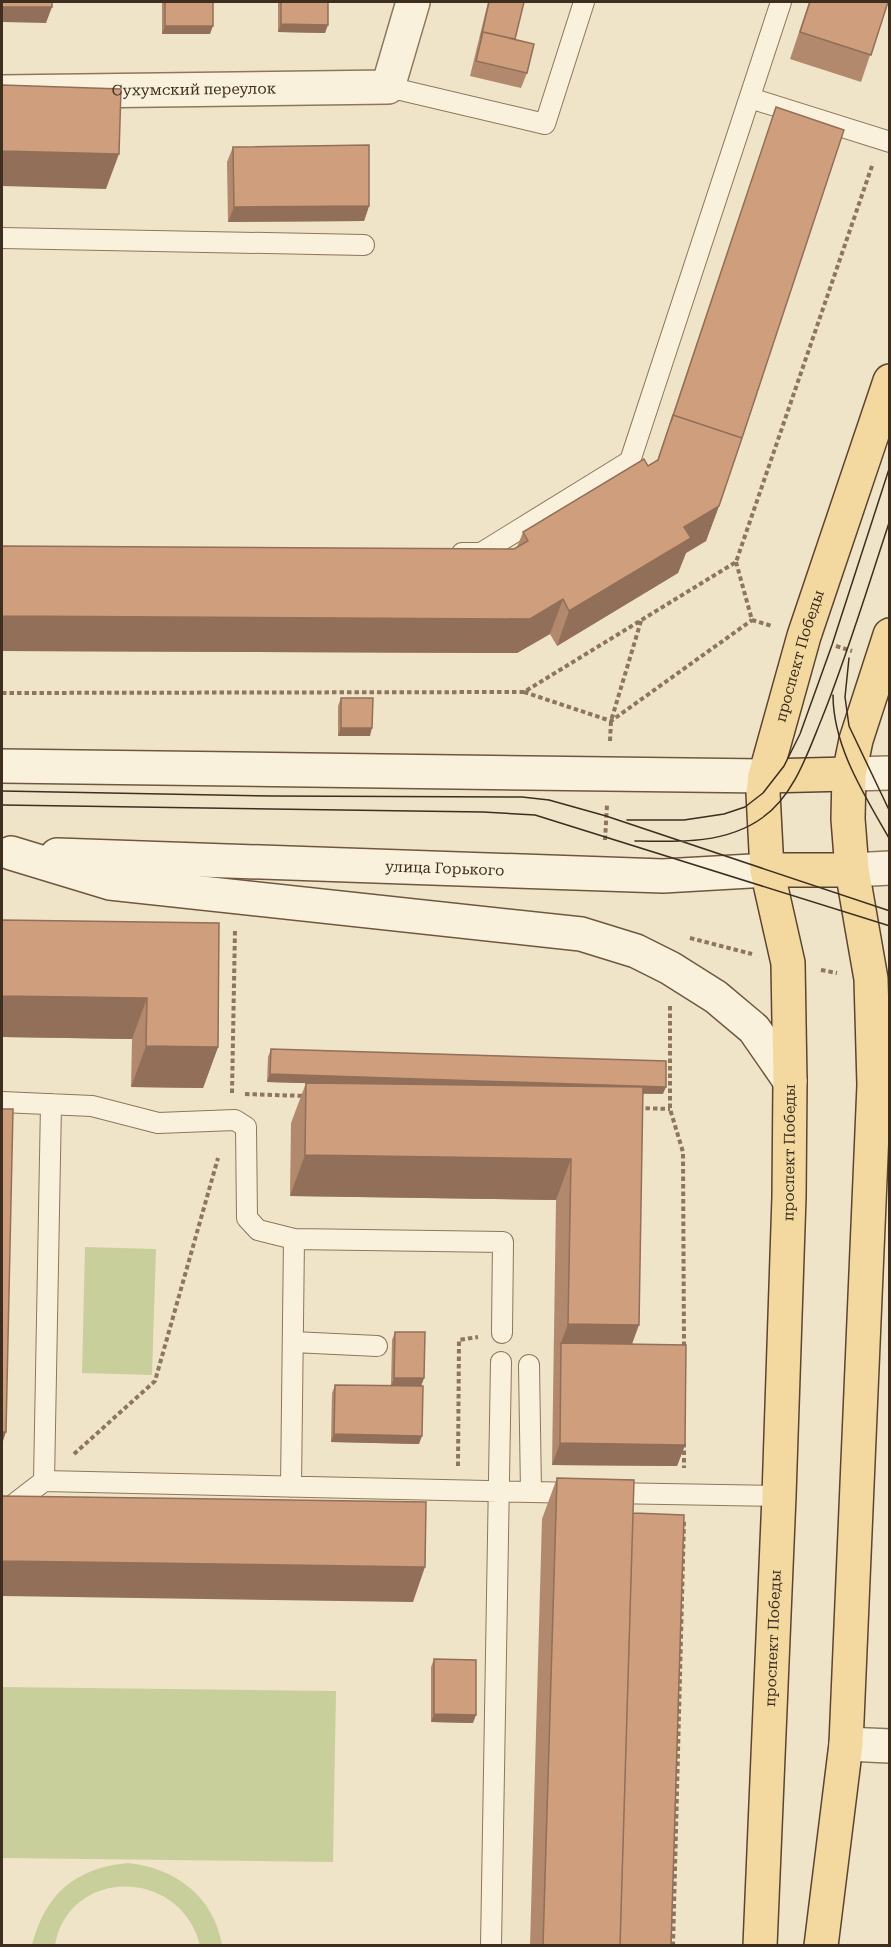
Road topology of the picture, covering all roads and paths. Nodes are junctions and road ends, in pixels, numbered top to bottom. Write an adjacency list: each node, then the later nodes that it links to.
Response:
1 (413, 2): 4 (main road)
2 (584, 2): 4 (lane)
3 (781, 2): 6 (lane)
4 (388, 87): 5 (main road, Сухумский переулок)
5 (2, 92)
6 (750, 98): 7 (lane); 11 (lane)
7 (890, 142)
8 (2, 238): 9 (lane)
9 (364, 245)
10 (890, 381): 18 (main road, проспект Победы)
11 (445, 553)
12 (752, 620): 14 (path)
13 (890, 635): 17 (main road)
14 (524, 692)
15 (2, 766): 18 (main road)
16 (890, 773): 17 (main road)
17 (849, 774): 18 (main road); 22 (main road)
18 (765, 776): 21 (main road, проспект Победы)
19 (6, 853): 21 (main road, улица Горького); 24 (main road)
20 (890, 868): 22 (main road, улица Горького)
21 (767, 870): 22 (main road, улица Горького); 25 (main road, проспект Победы)
22 (852, 870): 26 (main road)
23 (235, 925): 33 (path)
24 (670, 968): 25 (main road); 32 (path)
25 (790, 1081): 48 (main road, проспект Победы)
26 (882, 1085): 50 (main road)
27 (244, 1094): 28 (path)
28 (315, 1096)
29 (2, 1102): 30 (lane)
30 (51, 1104): 33 (lane); 42 (lane)
31 (634, 1107): 32 (path)
32 (670, 1109): 38 (path)
33 (229, 1120): 34 (lane); 42 (path)
34 (294, 1239): 35 (lane); 36 (lane)
35 (502, 1333): 44 (path)
36 (293, 1342): 37 (lane); 43 (lane)
37 (376, 1346)
38 (684, 1353)
39 (501, 1362): 45 (lane)
40 (529, 1365): 46 (lane)
41 (684, 1436): 47 (path)
42 (44, 1481): 43 (lane); 49 (lane)
43 (291, 1486): 44 (lane)
44 (457, 1490): 45 (lane)
45 (500, 1491): 46 (lane); 52 (lane)
46 (531, 1492): 47 (lane)
47 (684, 1495): 48 (lane); 53 (path)
48 (779, 1496): 54 (main road, проспект Победы)
49 (2, 1508)
50 (846, 1744): 51 (main road); 55 (main road)
51 (890, 1746)
52 (491, 1946)
53 (673, 1946)
54 (760, 1946)
55 (821, 1946)

